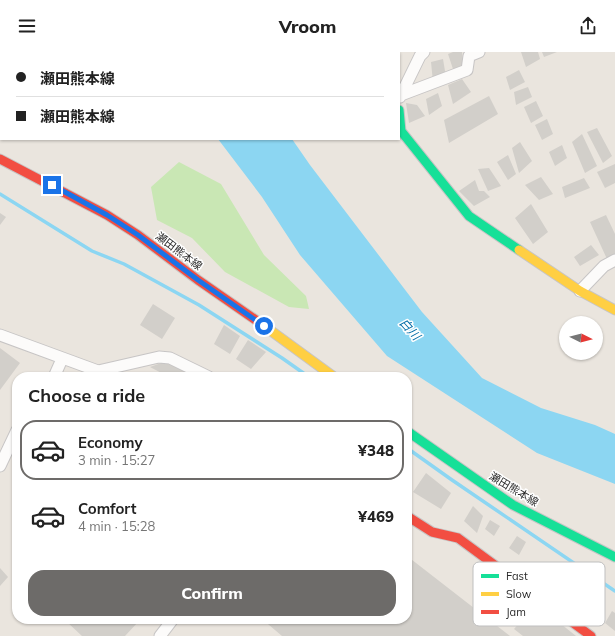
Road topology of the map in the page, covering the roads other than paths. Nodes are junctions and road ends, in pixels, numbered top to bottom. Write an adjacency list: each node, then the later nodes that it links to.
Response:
1 (424, 52): 3 (street)
2 (479, 52): 3 (street)
3 (400, 97)
4 (400, 120): 7 (main road)
5 (0, 159): 13 (main road, 瀬田熊本線)
6 (615, 260): 7 (street)
7 (580, 291): 8 (main road)
8 (615, 310)
9 (0, 335): 10 (street)
10 (62, 359): 11 (street); 12 (street)
11 (56, 372)
12 (199, 372)
13 (327, 372)
14 (412, 434): 18 (main road, 瀬田熊本線)
15 (12, 441): 16 (street)
16 (0, 466)
17 (412, 519): 19 (main road)
18 (615, 557)
19 (491, 562)
20 (169, 624): 22 (street)
21 (577, 626): 23 (main road)
22 (160, 636)
23 (591, 636)

